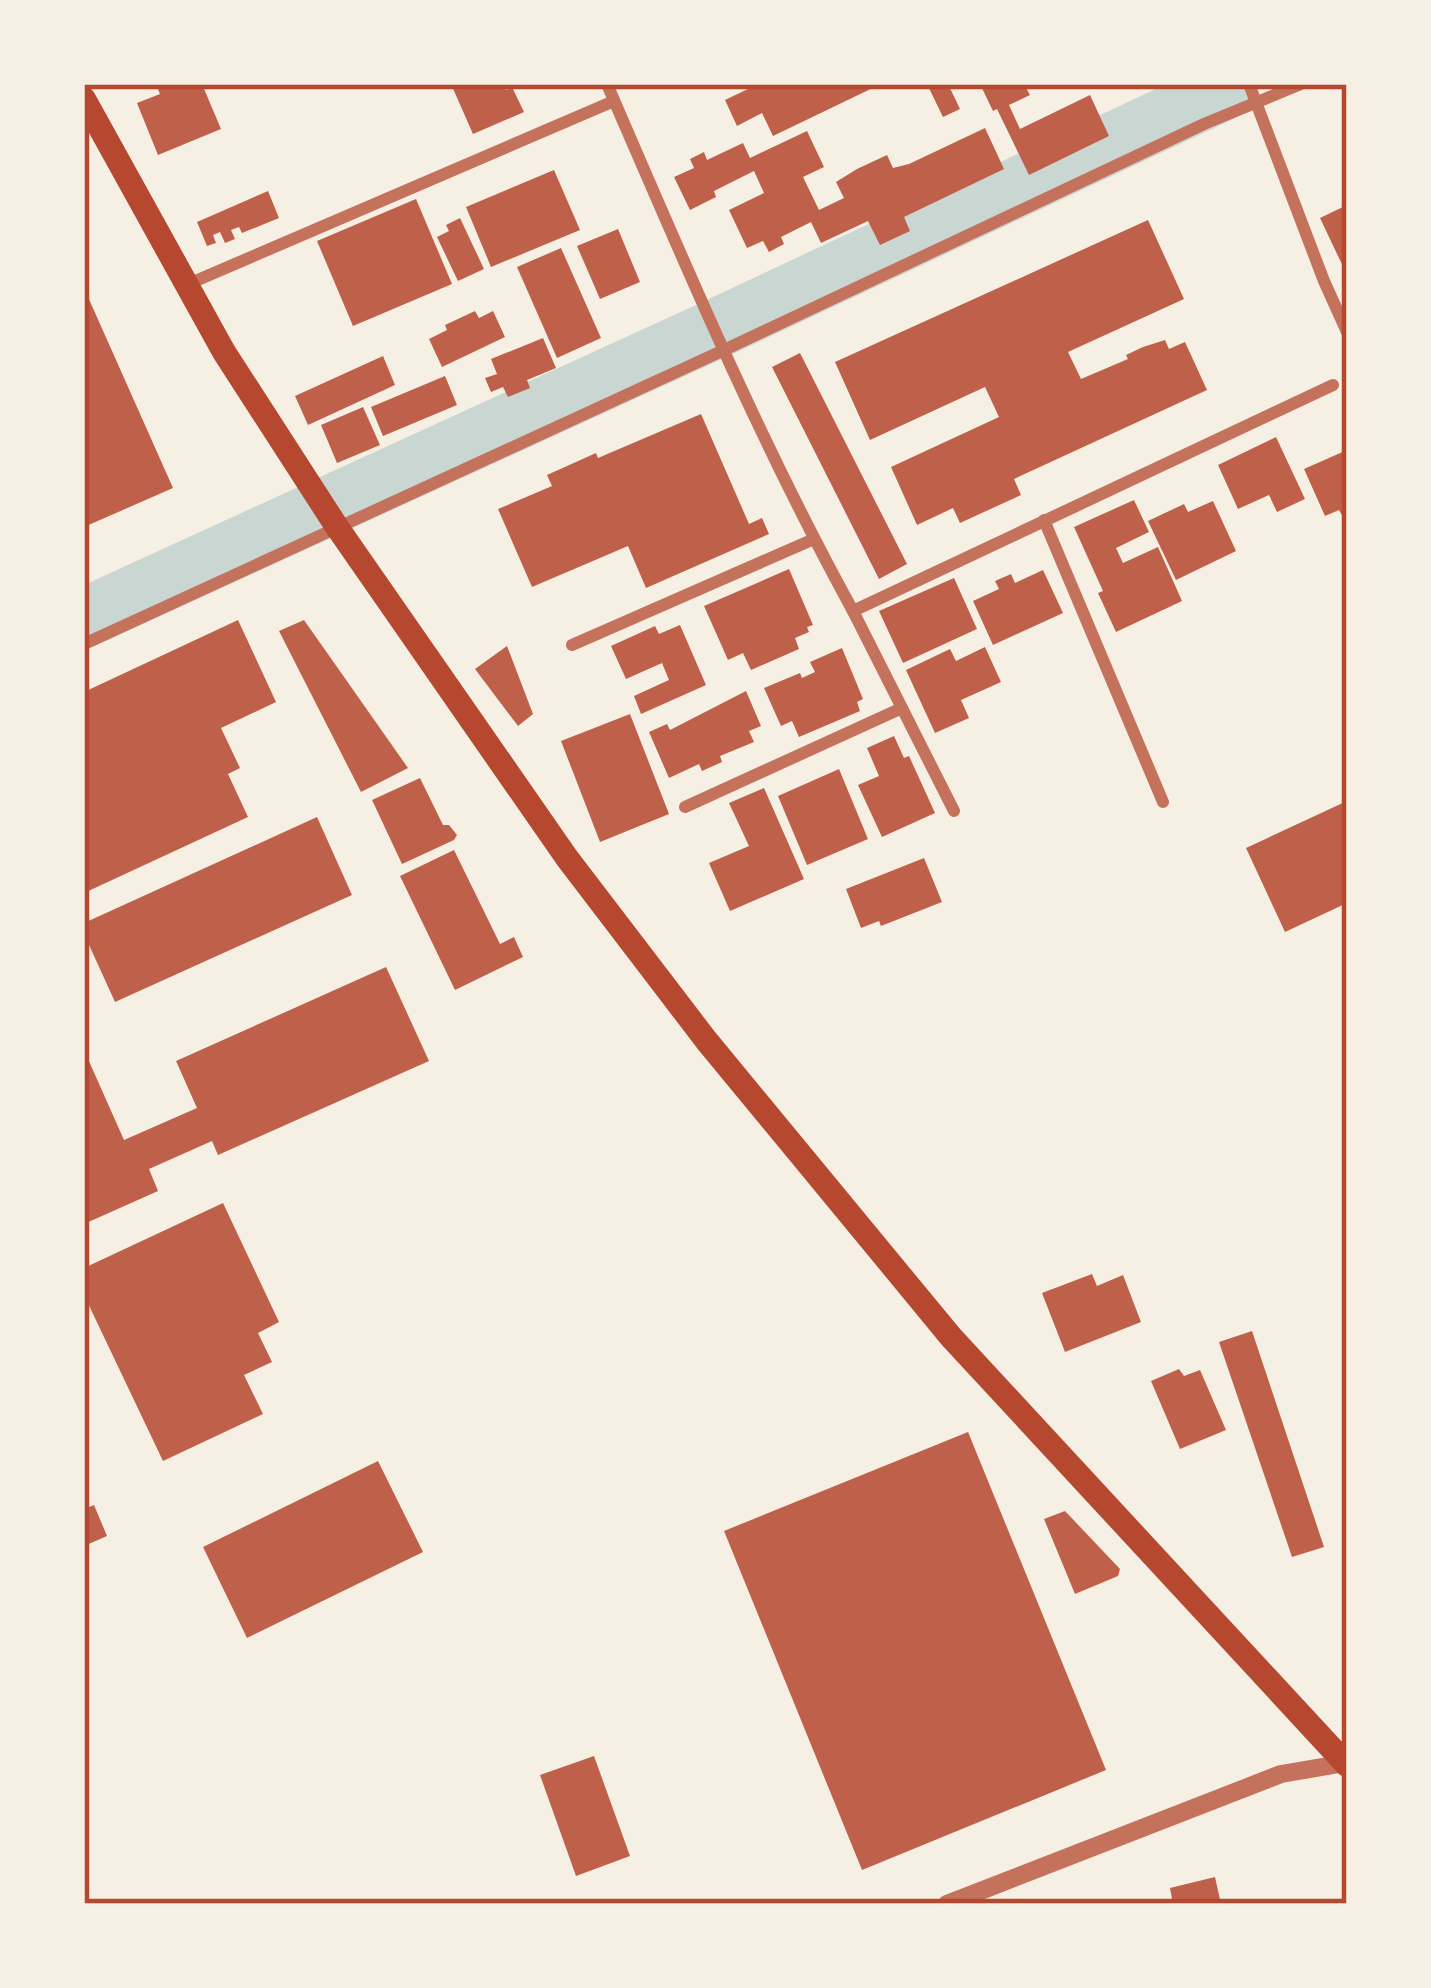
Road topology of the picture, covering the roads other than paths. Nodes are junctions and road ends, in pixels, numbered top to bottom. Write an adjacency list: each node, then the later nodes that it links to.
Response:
1 (607, 84): 5 (street)
2 (1249, 84): 6 (street)
3 (1300, 84): 6 (street)
4 (84, 100): 7 (highway)
5 (614, 100): 7 (street); 9 (street)
6 (1257, 103): 8 (street); 9 (street)
7 (186, 285): 11 (highway)
8 (1347, 332)
9 (722, 351): 11 (street); 13 (street)
10 (1333, 385): 12 (street)
11 (329, 516): 15 (street); 21 (highway)
12 (1044, 520): 14 (street); 18 (street)
13 (814, 539): 14 (street); 16 (street)
14 (853, 610): 17 (street)
15 (84, 644)
16 (572, 645)
17 (902, 708): 19 (street); 20 (street)
18 (1163, 802)
19 (685, 807)
20 (954, 811)
21 (1346, 1764): 22 (street)
22 (947, 1904)

